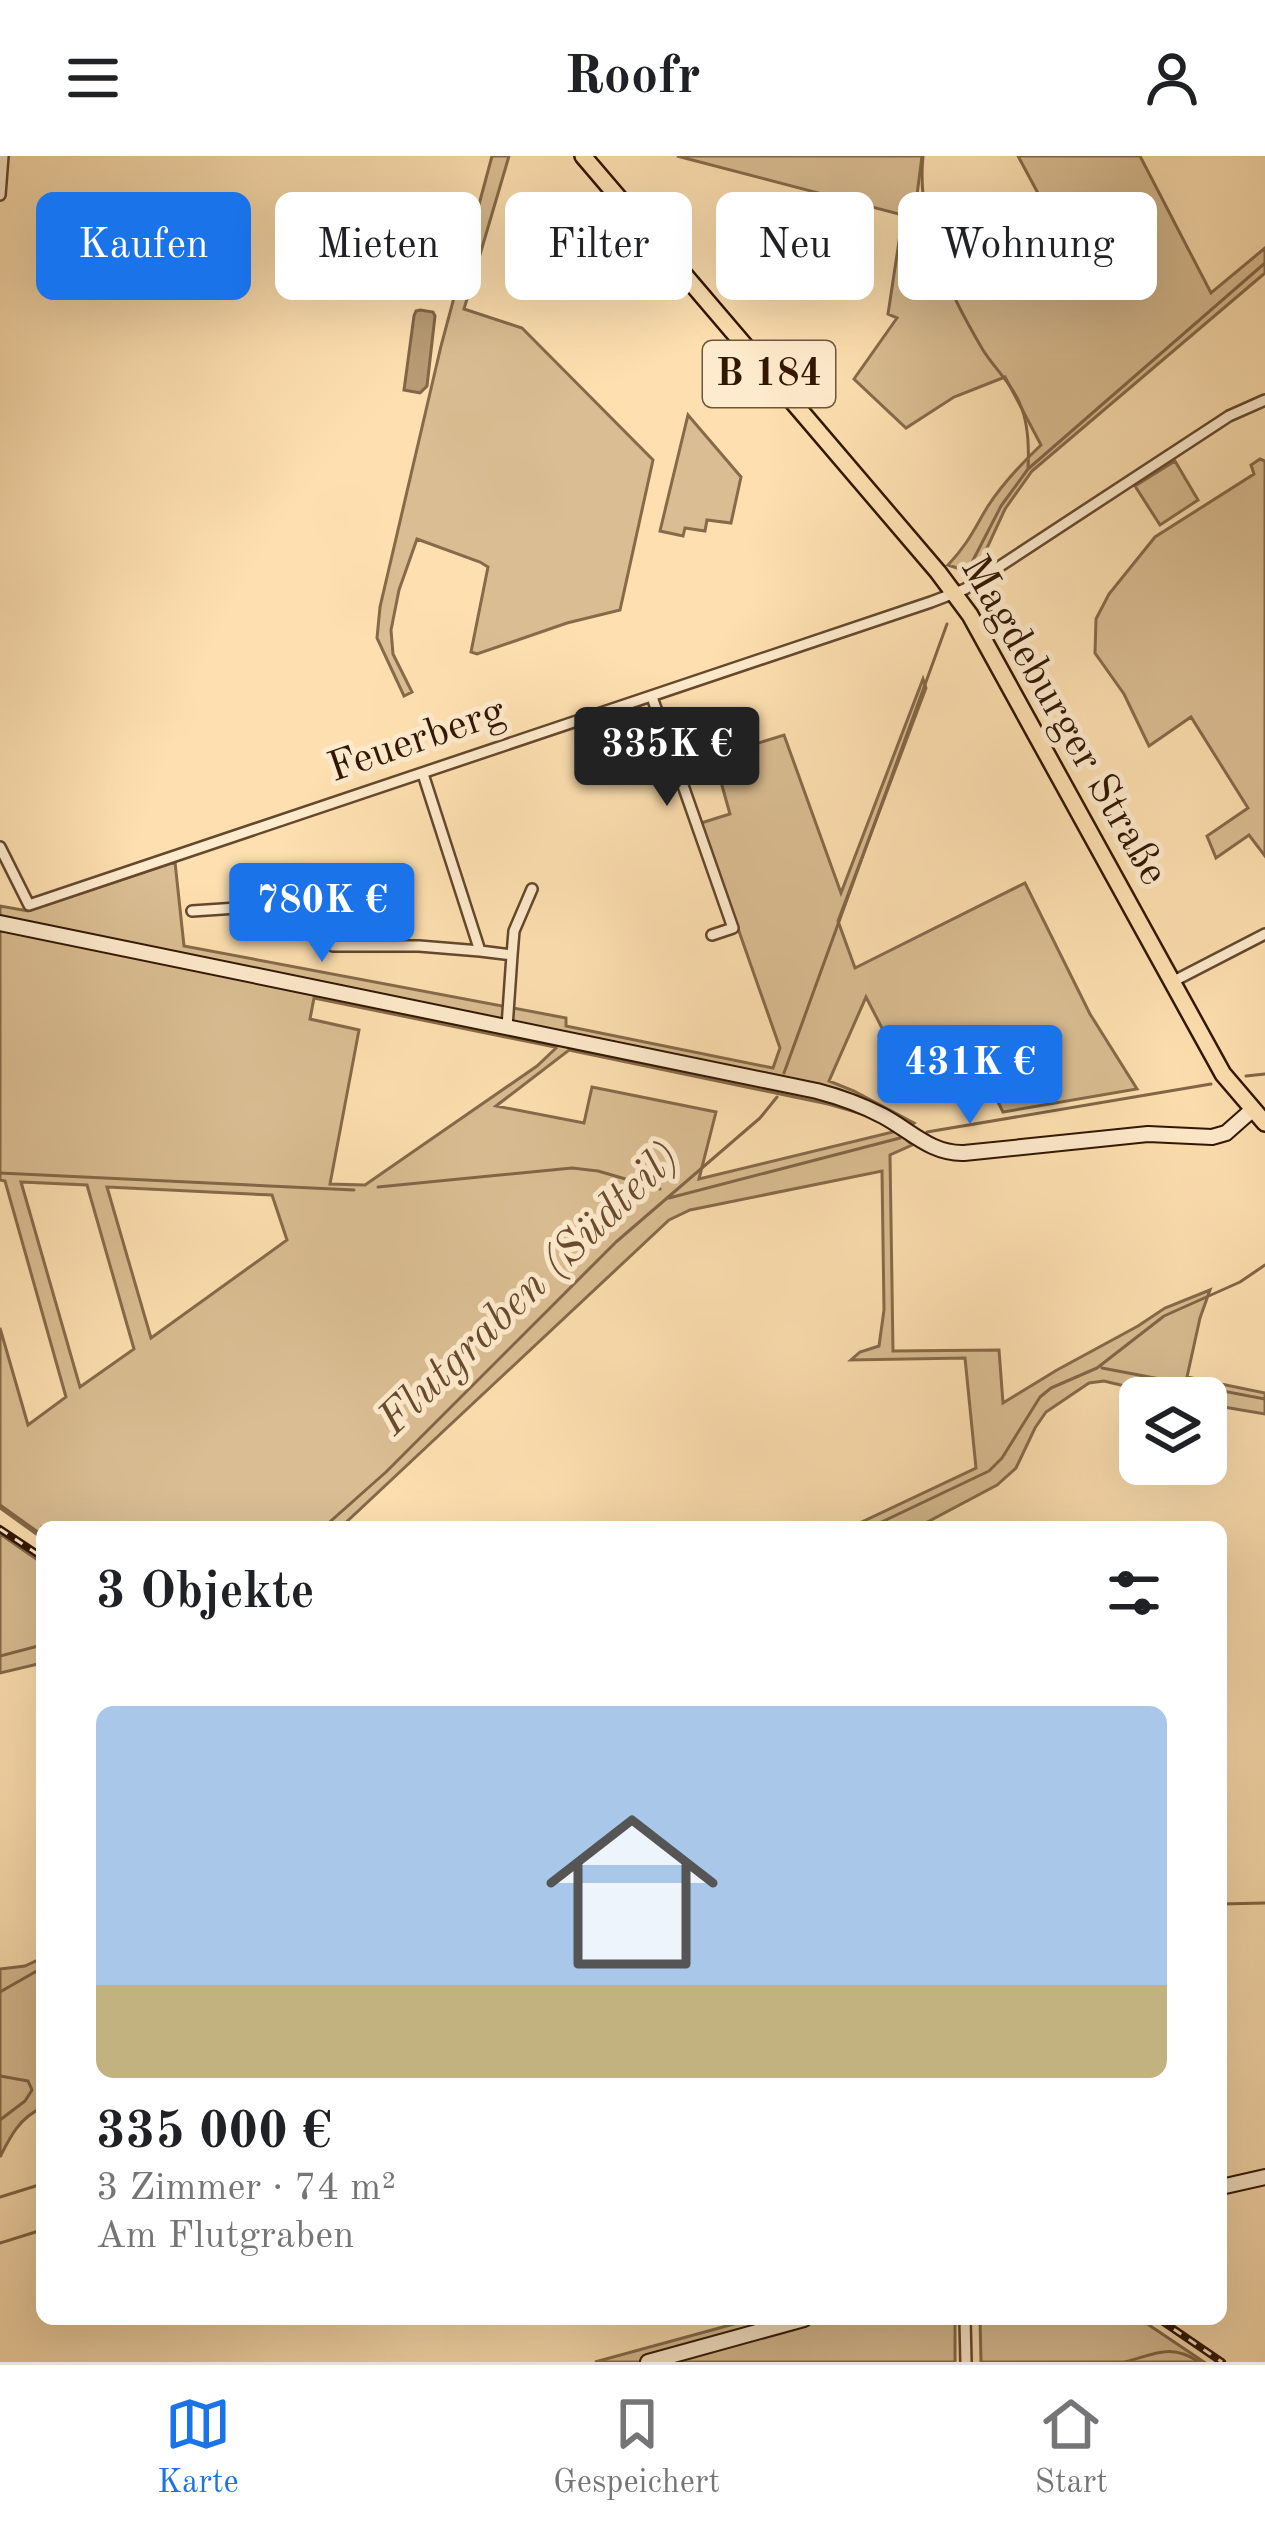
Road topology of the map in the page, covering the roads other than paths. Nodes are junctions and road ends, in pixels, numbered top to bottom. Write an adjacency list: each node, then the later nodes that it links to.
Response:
1 (3, 156): 3 (street)
2 (583, 156): 5 (main road, Magdeburger Straße / B 184)
3 (0, 195)
4 (1265, 400): 5 (street, Feuerberg)
5 (954, 592): 6 (street, Feuerberg); 16 (main road, Magdeburger Straße / B 184)
6 (652, 697): 7 (street, Feuerberg); 13 (street)
7 (423, 774): 8 (street, Feuerberg); 14 (street)
8 (0, 847)
9 (532, 890): 15 (street)
10 (193, 911): 14 (street)
11 (0, 923): 17 (street)
12 (1265, 934): 16 (street)
13 (712, 935)
14 (480, 951): 15 (street)
15 (512, 956): 17 (street)
16 (1172, 982): 18 (main road, Magdeburger Straße / B 184)
17 (507, 1027): 18 (street)
18 (1252, 1111): 19 (main road, Magdeburger Straße / B 184)
19 (1265, 1124)
20 (1265, 2177): 21 (street)
21 (1227, 2186)
22 (782, 2325): 24 (street)
23 (964, 2325): 25 (street)
24 (648, 2362)
25 (966, 2362)

